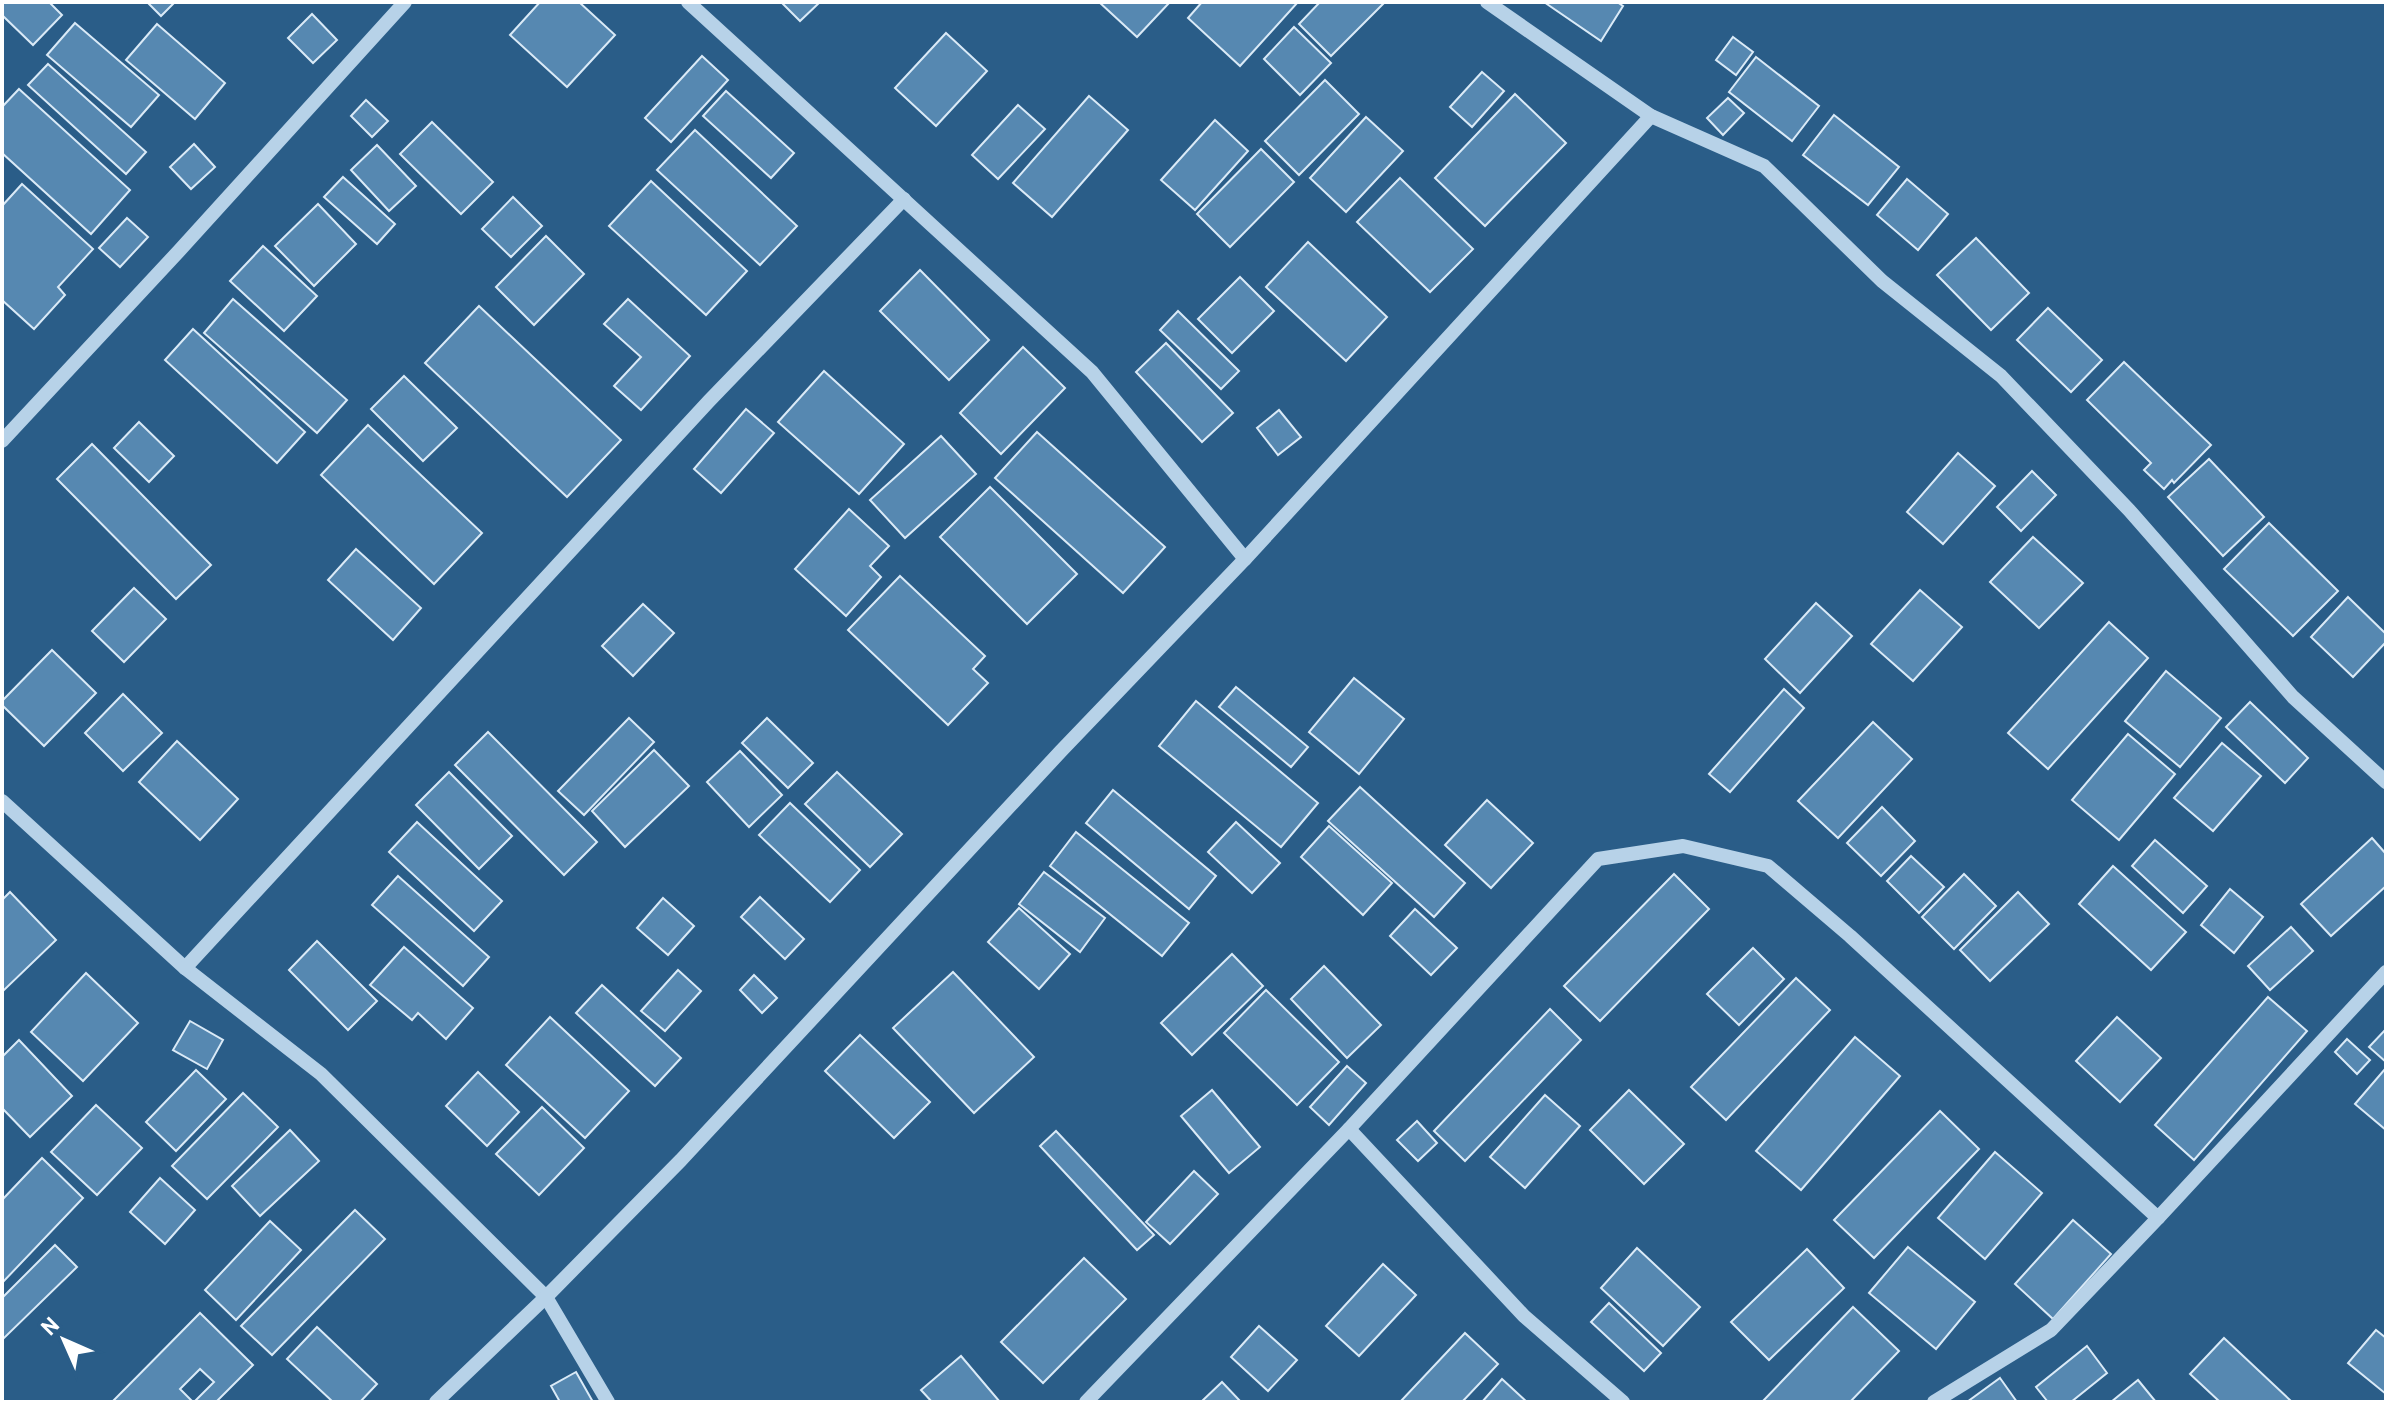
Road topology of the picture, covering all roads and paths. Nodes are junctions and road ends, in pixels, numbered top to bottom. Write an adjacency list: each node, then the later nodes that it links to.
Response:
1 (405, 2): 6 (street)
2 (688, 2): 5 (street)
3 (1487, 2): 4 (street)
4 (1651, 116): 7 (street); 8 (street)
5 (904, 199): 7 (street); 10 (street)
6 (2, 441)
7 (1245, 559): 14 (street)
8 (2386, 782)
9 (2, 801): 10 (street)
10 (185, 968): 14 (street)
11 (2386, 972): 13 (street)
12 (1349, 1129): 13 (street); 17 (street); 18 (street)
13 (2158, 1218): 19 (street)
14 (546, 1297): 15 (street); 16 (street)
15 (436, 1402)
16 (608, 1402)
17 (1086, 1402)
18 (1623, 1402)
19 (1934, 1402)

